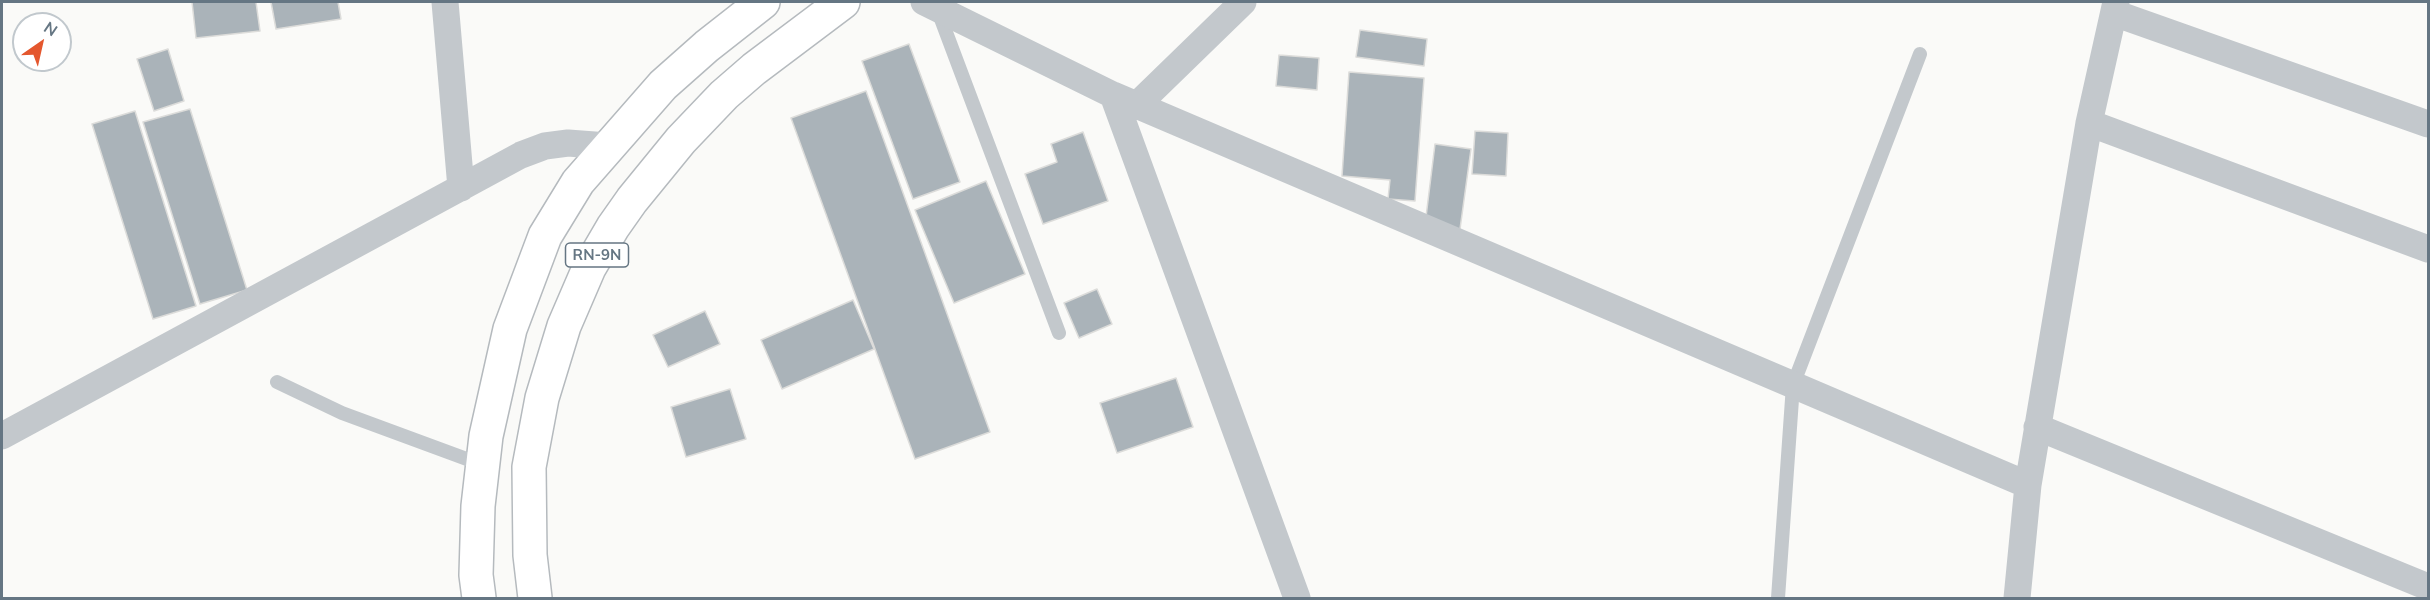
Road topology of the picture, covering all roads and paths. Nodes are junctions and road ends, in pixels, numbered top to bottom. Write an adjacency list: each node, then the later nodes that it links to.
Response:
1 (445, 2): 12 (street)
2 (763, 2): 11 (main road, RN-9N)
3 (843, 2): 23 (main road, RN-9N)
4 (1243, 2): 8 (street)
5 (931, 5): 8 (street); 14 (lane)
6 (2115, 7): 9 (street); 10 (street)
7 (1920, 54): 16 (lane)
8 (1125, 100): 16 (street); 24 (street)
9 (2089, 123): 13 (street); 17 (street)
10 (2428, 124)
11 (608, 146): 12 (street); 19 (main road, RN-9N)
12 (461, 188): 18 (street)
13 (2428, 249)
14 (1059, 333)
15 (277, 382): 19 (lane)
16 (1793, 386): 20 (street); 25 (lane)
17 (2037, 427): 20 (street); 21 (street)
18 (2, 436)
19 (483, 465): 22 (main road, RN-9N)
20 (2028, 485): 26 (street)
21 (2428, 587)
22 (479, 598)
23 (535, 598)
24 (1297, 598)
25 (1778, 598)
26 (2018, 598)

